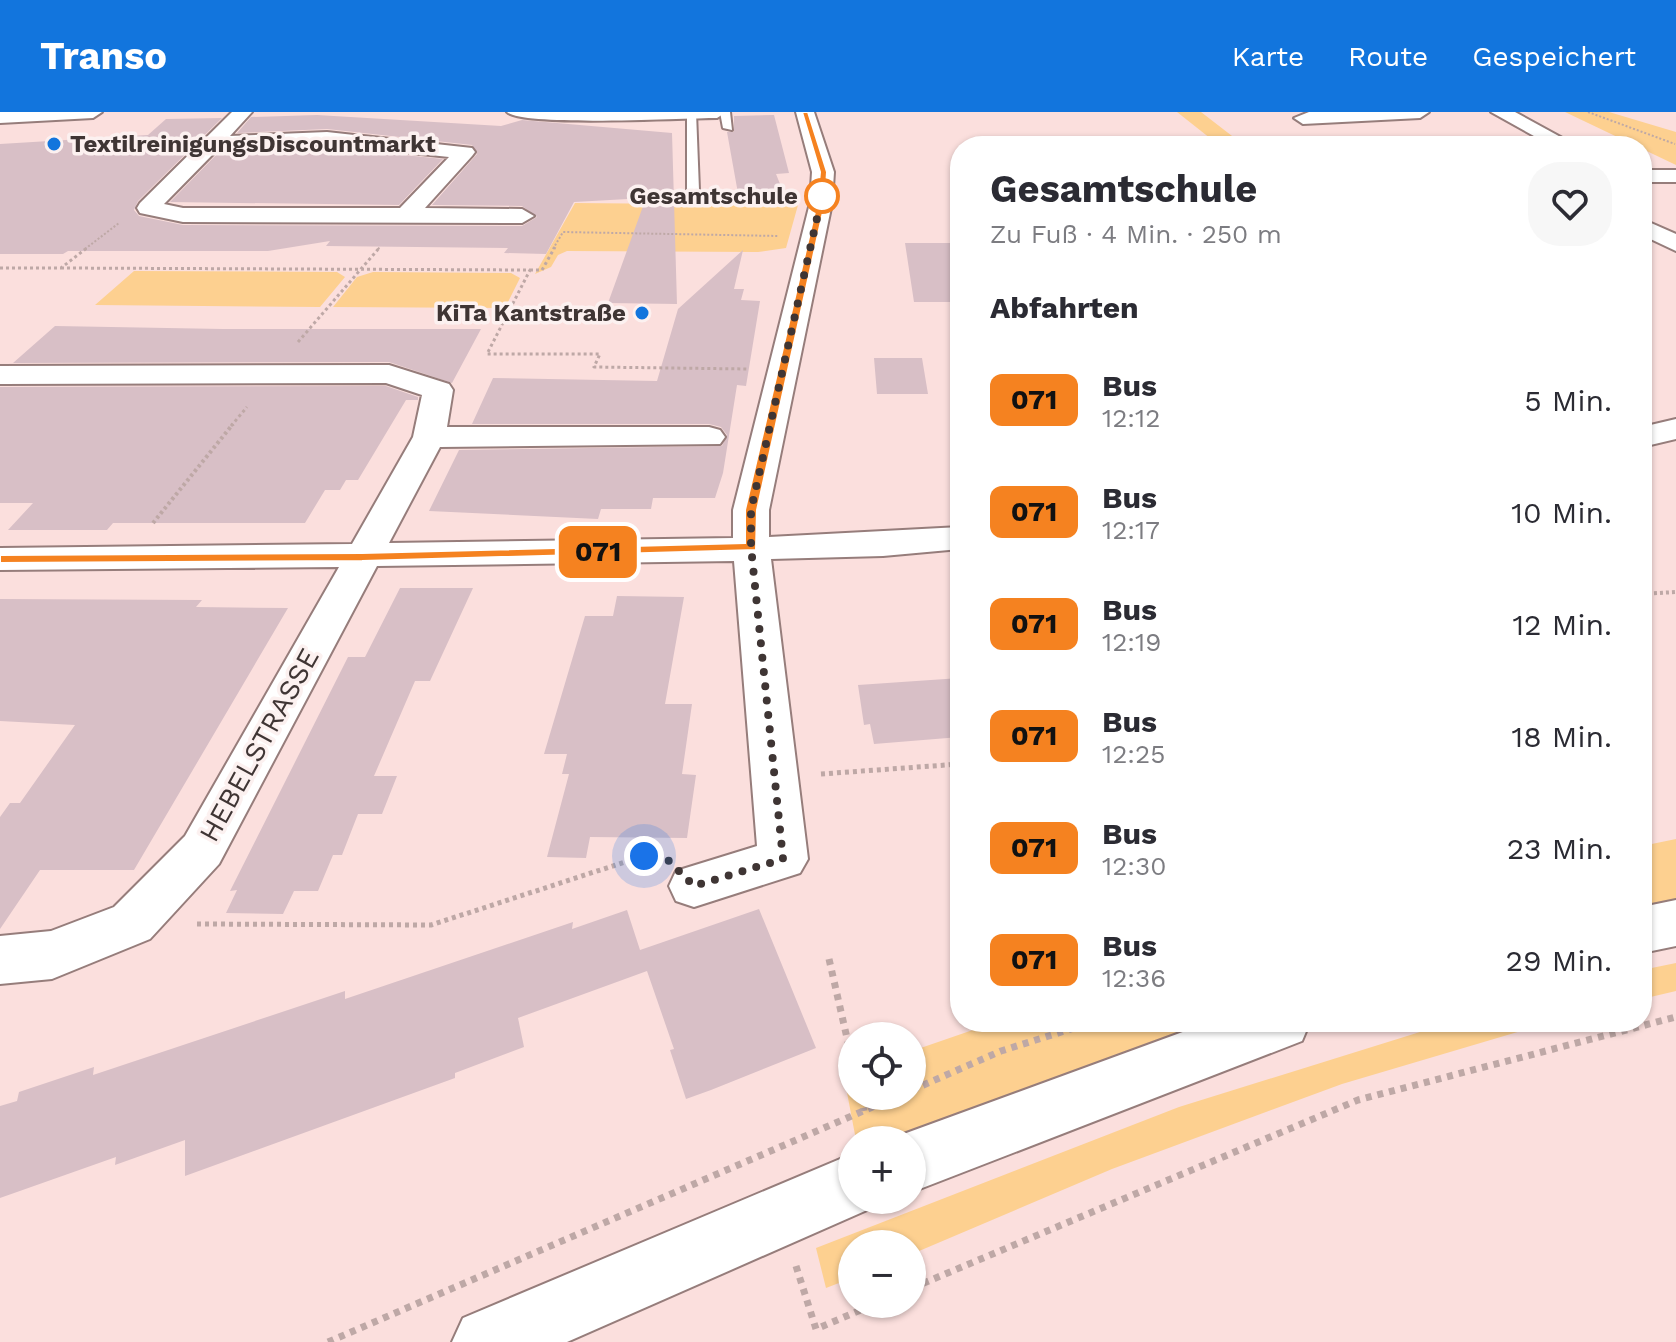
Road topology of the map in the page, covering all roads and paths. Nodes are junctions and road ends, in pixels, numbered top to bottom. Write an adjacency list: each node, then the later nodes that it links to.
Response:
1 (93, 112): 13 (street)
2 (243, 112): 17 (street)
3 (516, 112): 10 (street)
4 (717, 112): 11 (street)
5 (725, 112): 14 (lane)
6 (805, 112): 26 (street)
7 (1420, 112): 12 (street)
8 (1500, 112): 16 (street)
9 (1588, 112): 18 (path)
10 (652, 113): 11 (street)
11 (692, 113): 21 (lane)
12 (1298, 115): 15 (street)
13 (0, 117)
14 (728, 128)
15 (1330, 136)
16 (1547, 136)
17 (215, 143): 22 (street); 23 (street)
18 (1676, 144)
19 (1652, 176): 20 (street)
20 (1676, 176)
21 (693, 190)
22 (148, 208): 23 (street); 29 (path)
23 (406, 215): 24 (street)
24 (522, 216)
25 (1652, 231): 27 (street)
26 (814, 236): 31 (path); 32 (street)
27 (1676, 244)
28 (0, 268): 29 (path)
29 (61, 268): 30 (path)
30 (358, 269): 31 (path); 33 (path)
31 (530, 270): 32 (path)
32 (784, 369): 40 (street)
33 (273, 373): 34 (street); 37 (street, HEBELSTRASSE); 43 (path)
34 (0, 375)
35 (1676, 429): 36 (street)
36 (1652, 435)
37 (429, 437): 38 (street); 41 (street, HEBELSTRASSE)
38 (709, 437)
39 (950, 539): 40 (street)
40 (751, 547): 41 (street); 47 (street)
41 (362, 557): 43 (street); 49 (street, HEBELSTRASSE)
42 (0, 559): 43 (street)
43 (124, 559)
44 (1676, 592): 45 (path)
45 (1652, 593)
46 (950, 765): 47 (path)
47 (773, 778): 48 (street)
48 (694, 886): 49 (path)
49 (132, 923): 53 (street, HEBELSTRASSE)
50 (1676, 923): 51 (street)
51 (1652, 928)
52 (829, 959): 55 (path)
53 (0, 960)
54 (1676, 1017): 56 (path)
55 (843, 1022)
56 (1652, 1023)
57 (1061, 1032): 60 (path)
58 (1255, 1032): 62 (street)
59 (1619, 1032): 65 (path)
60 (926, 1084)
61 (864, 1111): 67 (path)
62 (926, 1156)
63 (838, 1191): 64 (street)
64 (781, 1215): 66 (path); 68 (street)
65 (926, 1282)
66 (842, 1318)
67 (328, 1342)
68 (487, 1342)

